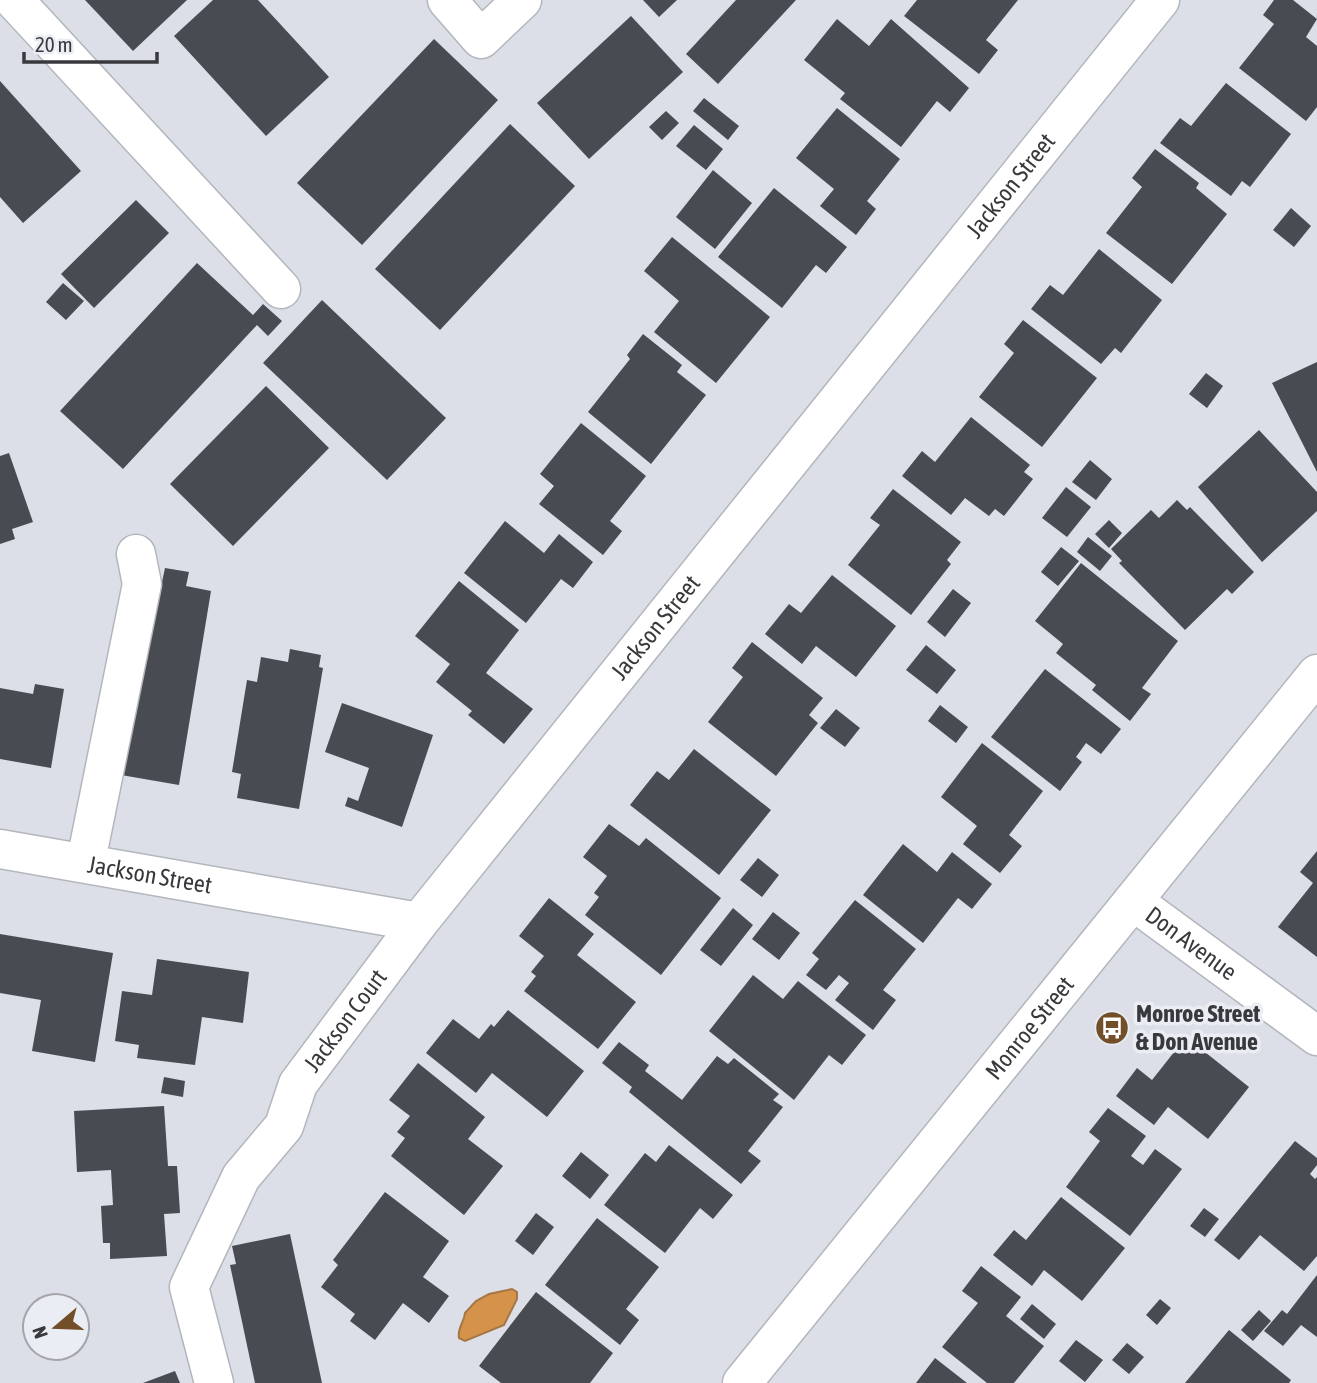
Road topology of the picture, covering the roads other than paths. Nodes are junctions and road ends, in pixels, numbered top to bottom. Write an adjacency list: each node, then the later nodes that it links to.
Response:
1 (14, 0): 5 (street)
2 (447, 0): 3 (street)
3 (522, 0)
4 (1160, 0): 11 (street, Jackson Street)
5 (281, 289)
6 (136, 554): 9 (street)
7 (1317, 674): 10 (street, Monroe Street)
8 (0, 849): 9 (street, Jackson Street)
9 (86, 862): 11 (street, Jackson Street)
10 (1133, 901): 12 (street, Don Avenue); 14 (street, Monroe Street)
11 (419, 922): 13 (street, Jackson Court)
12 (1317, 1036)
13 (214, 1383)
14 (742, 1383)

